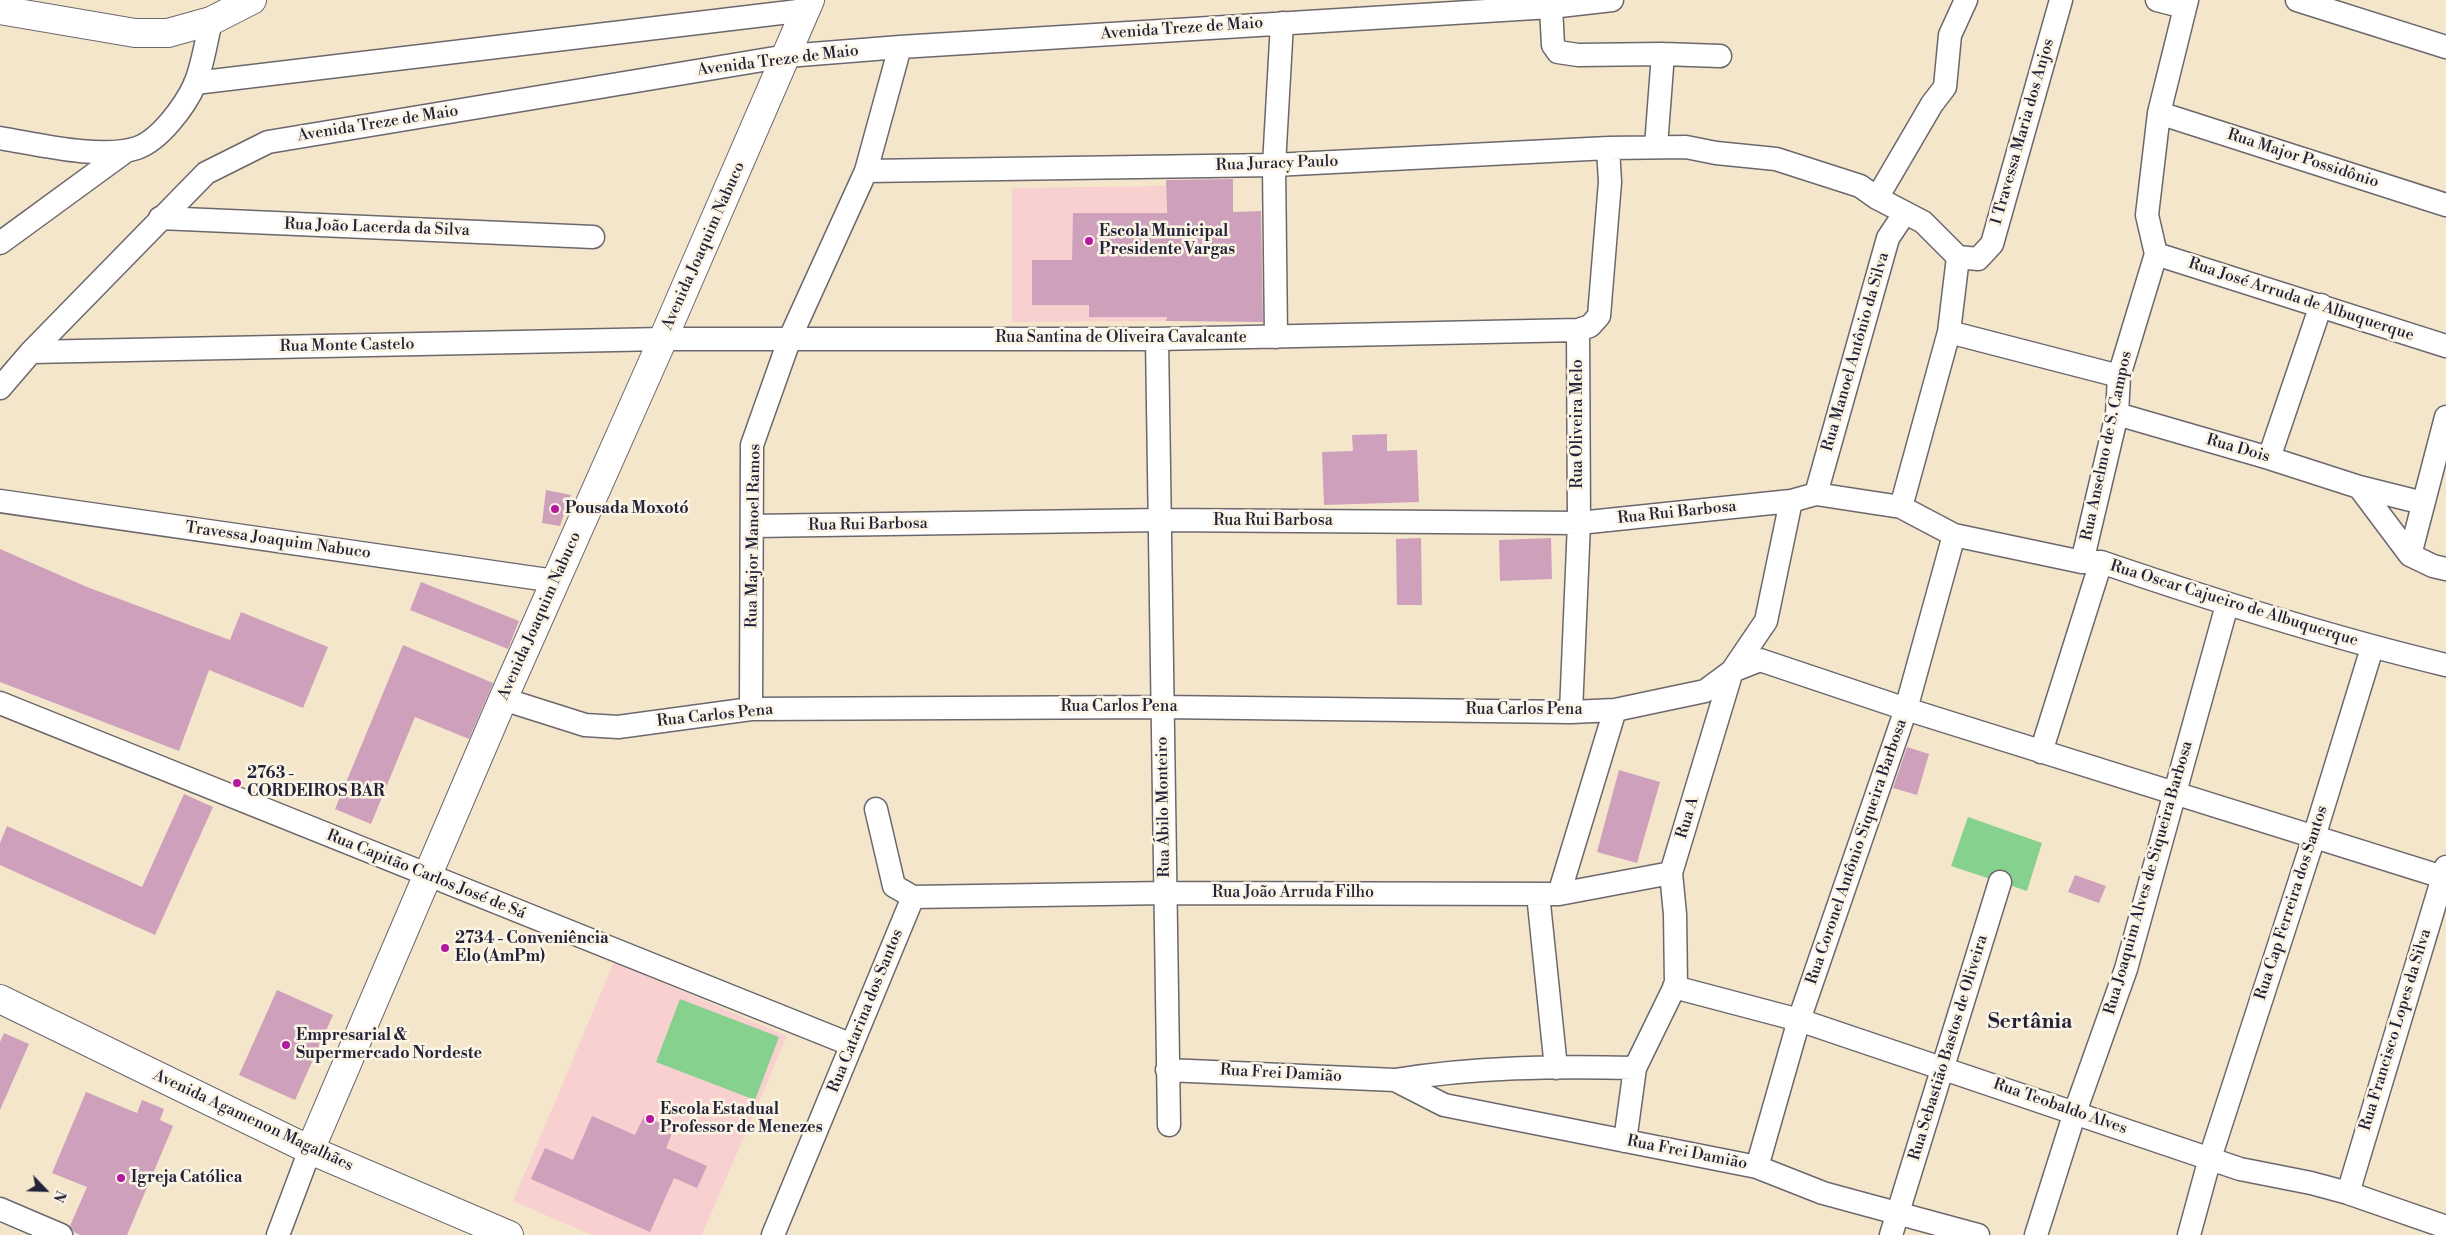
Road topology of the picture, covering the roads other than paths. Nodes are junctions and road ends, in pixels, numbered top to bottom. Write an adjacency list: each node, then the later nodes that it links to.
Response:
1 (252, 0): 11 (main road)
2 (1612, 0): 9 (street, Avenida Treze de Maio)
3 (1966, 0): 26 (street)
4 (2061, 0): 33 (street, 1 Travessa Maria dos Anjos)
5 (2158, 0): 7 (street)
6 (2297, 0): 13 (street)
7 (2185, 4): 19 (street, Rua Anselmo de S. Campos)
8 (808, 5): 16 (main road, Avenida Joaquim Nabuco); 18 (street)
9 (1551, 7): 12 (street, Avenida Treze de Maio); 15 (street)
10 (0, 10): 11 (main road)
11 (211, 21): 18 (street)
12 (1282, 23): 14 (street, Avenida Treze de Maio); 24 (street)
13 (2446, 46)
14 (900, 47): 16 (street, Avenida Treze de Maio); 25 (street, Rua Major Manoel Ramos)
15 (1662, 54): 17 (street); 21 (street)
16 (787, 56): 29 (street, Avenida Treze de Maio); 39 (main road, Avenida Joaquim Nabuco)
17 (1720, 56)
18 (195, 83): 23 (street)
19 (2160, 113): 27 (street, Rua Major Possidônio); 32 (street, Rua Anselmo de S. Campos)
20 (0, 138): 23 (street)
21 (1656, 146): 22 (street, Rua Juracy Paulo); 26 (street, Rua Juracy Paulo)
22 (1608, 148): 24 (street, Rua Juracy Paulo); 35 (street)
23 (129, 149): 31 (street)
24 (1274, 165): 25 (street, Rua Juracy Paulo); 37 (street)
25 (866, 171): 38 (street, Rua Major Manoel Ramos)
26 (1877, 198): 28 (street, Rua Juracy Paulo)
27 (2446, 205)
28 (1904, 214): 33 (street, Rua Juracy Paulo); 49 (street, Rua Manoel Antônio da Silva)
29 (160, 218): 30 (street, Rua João Lacerda da Silva); 42 (street, Avenida Treze de Maio)
30 (594, 237)
31 (0, 244)
32 (2156, 254): 34 (street, Rua José Arruda de Albuquerque); 43 (street, Rua Anselmo de S. Campos)
33 (1968, 258): 36 (street)
34 (2321, 305): 41 (street, Rua José Arruda de Albuquerque); 47 (street)
35 (1578, 330): 37 (street, Rua Santina de Oliveira Cavalcante); 55 (street, Rua Oliveira Melo)
36 (1949, 332): 43 (street); 53 (street)
37 (1276, 337): 40 (street, Rua Santina de Oliveira Cavalcante)
38 (790, 338): 39 (street, Rua Santina de Oliveira Cavalcante); 40 (street, Rua Santina de Oliveira Cavalcante); 56 (street, Rua Major Manoel Ramos)
39 (663, 339): 42 (street, Rua Monte Castelo); 61 (main road, Avenida Joaquim Nabuco)
40 (1157, 339): 54 (street, Rua Ábilo Monteiro)
41 (2446, 346)
42 (31, 352): 44 (street, Avenida Treze de Maio)
43 (2119, 376): 45 (street, Rua Anselmo de S. Campos)
44 (0, 388)
45 (2117, 414): 47 (street, Rua Dois); 59 (street, Rua Anselmo de S. Campos)
46 (2446, 417): 52 (street)
47 (2269, 458): 48 (street, Rua Dois)
48 (2359, 487): 52 (street, Rua Dois); 58 (street)
49 (1816, 494): 50 (street, Rua Oscar Cajueiro de Albuquerque); 53 (street, Rua Oscar Cajueiro de Albuquerque)
50 (1791, 501): 55 (street, Rua Rui Barbosa); 65 (street, Rua A)
51 (0, 502): 61 (street, Travessa Joaquim Nabuco)
52 (2423, 504): 58 (street)
53 (1901, 507): 57 (street, Rua Oscar Cajueiro de Albuquerque)
54 (1160, 520): 55 (street, Rua Rui Barbosa); 56 (street, Rua Rui Barbosa); 68 (street, Rua Ábilo Monteiro)
55 (1579, 523): 72 (street, Rua Oliveira Melo)
56 (753, 526): 69 (street, Rua Major Manoel Ramos)
57 (1954, 535): 59 (street, Rua Oscar Cajueiro de Albuquerque); 70 (street, Rua Coronel Antônio Siqueira Barbosa)
58 (2410, 555): 60 (street)
59 (2092, 562): 62 (street, Rua Oscar Cajueiro de Albuquerque); 73 (street, Rua Anselmo de S. Campos)
60 (2446, 569)
61 (555, 580): 66 (main road, Avenida Joaquim Nabuco)
62 (2227, 605): 63 (street, Rua Oscar Cajueiro de Albuquerque); 74 (street, Rua Joaquim Alves de Siqueira Barbosa)
63 (2372, 648): 64 (street, Rua Oscar Cajueiro de Albuquerque); 76 (street, Rua Cap Ferreira dos Santos)
64 (2446, 665)
65 (1732, 671): 70 (street); 71 (street, Rua Carlos Pena); 77 (street, Rua A)
66 (503, 699): 69 (street, Rua Carlos Pena); 79 (main road, Avenida Joaquim Nabuco)
67 (0, 702): 79 (street, Rua Capitão Carlos José de Sá)
68 (1162, 707): 69 (street, Rua Carlos Pena); 72 (street, Rua Carlos Pena); 81 (street, Rua Ábilo Monteiro)
69 (751, 709)
70 (1906, 709): 73 (street); 86 (street, Rua Coronel Antônio Siqueira Barbosa)
71 (1615, 710): 72 (street, Rua Carlos Pena); 82 (street)
72 (1571, 712)
73 (2041, 752): 74 (street)
74 (2175, 792): 76 (street); 93 (street, Rua Joaquim Alves de Siqueira Barbosa)
75 (876, 809): 83 (street)
76 (2314, 837): 78 (street); 97 (street, Rua Cap Ferreira dos Santos)
77 (1671, 873): 82 (street, Rua João Arruda Filho); 84 (street, Rua A)
78 (2445, 874): 99 (street, Rua Francisco Lopes da Silva)
79 (427, 875): 87 (street, Rua Capitão Carlos José de Sá); 96 (main road, Avenida Joaquim Nabuco)
80 (2000, 882): 88 (street, Rua Sebastião Bastos de Oliveira)
81 (1165, 893): 82 (street, Rua João Arruda Filho); 83 (street, Rua João Arruda Filho); 91 (street, Rua Ábilo Monteiro)
82 (1549, 894): 89 (street)
83 (914, 897): 87 (street, Rua Catarina dos Santos)
84 (1674, 987): 86 (street, Rua Teobaldo Alves); 90 (street, Rua A)
85 (0, 999): 96 (main road, Avenida Agamenon Magalhães)
86 (1799, 1020): 88 (street, Rua Teobaldo Alves); 98 (street, Rua Coronel Antônio Siqueira Barbosa)
87 (852, 1045): 106 (street, Rua Catarina dos Santos)
88 (1942, 1067): 93 (street, Rua Teobaldo Alves); 101 (street, Rua Sebastião Bastos de Oliveira)
89 (1556, 1068): 90 (street, Rua Frei Damião); 92 (street, Rua Frei Damião)
90 (1635, 1068): 95 (street, Rua A)
91 (1167, 1070): 92 (street, Rua Frei Damião); 94 (street, Rua Ábilo Monteiro)
92 (1396, 1080): 95 (street, Rua Frei Damião)
93 (2075, 1112): 97 (street, Rua Teobaldo Alves); 109 (street, Rua Joaquim Alves de Siqueira Barbosa)
94 (1169, 1125)
95 (1624, 1141): 98 (street, Rua Frei Damião)
96 (310, 1150): 104 (street, Avenida Joaquim Nabuco); 105 (main road, Avenida Agamenon Magalhães)
97 (2210, 1158): 99 (street, Rua Teobaldo Alves); 110 (street, Rua Cap Ferreira dos Santos)
98 (1757, 1167): 101 (street, Rua Frei Damião)
99 (2348, 1193): 102 (street, Rua Teobaldo Alves)
100 (0, 1208): 103 (street)
101 (1898, 1213): 107 (street, Rua Sebastião Bastos de Oliveira); 108 (street, Rua Frei Damião)
102 (2446, 1229): 111 (street)
103 (61, 1235)
104 (278, 1235)
105 (509, 1235)
106 (773, 1235)
107 (1891, 1235)
108 (1978, 1235)
109 (2036, 1235)
110 (2189, 1235)
111 (2433, 1235)

